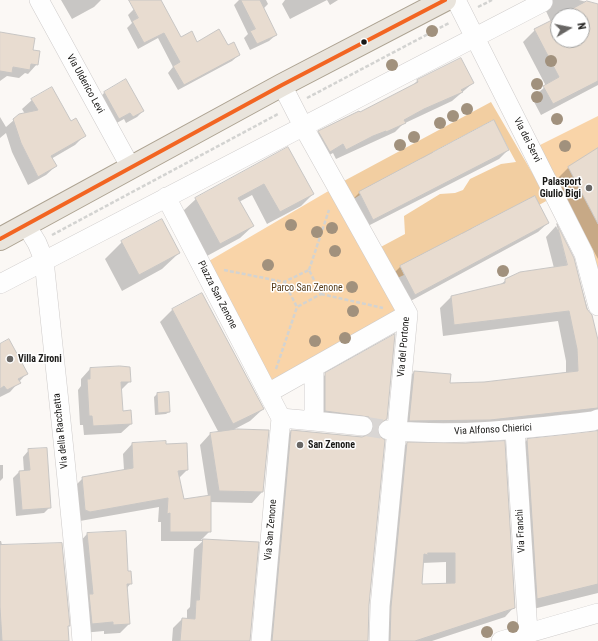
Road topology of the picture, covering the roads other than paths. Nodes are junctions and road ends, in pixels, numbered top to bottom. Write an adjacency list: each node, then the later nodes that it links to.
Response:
1 (39, 0): 8 (street, Via Ulderico Levi)
2 (445, 0): 6 (main road)
3 (543, 2): 5 (street)
4 (460, 8): 5 (street, Via dei Servi)
5 (475, 37): 7 (street); 13 (street, Via dei Servi)
6 (282, 85): 7 (street, Via del Portone); 8 (main road)
7 (303, 126): 9 (street); 14 (street, Via del Portone)
8 (131, 168): 11 (main road)
9 (166, 197): 11 (street); 16 (street, Piazza San Zenone)
10 (0, 239): 11 (main road)
11 (36, 243): 12 (street); 25 (street, Via della Racchetta)
12 (0, 284)
13 (598, 306)
14 (408, 314): 15 (street); 21 (street, Via del Portone)
15 (314, 367): 16 (street); 19 (street)
16 (268, 393): 17 (street, Piazza San Zenone)
17 (280, 418): 19 (street); 26 (street, Via San Zenone)
18 (598, 419): 22 (street, Via Alfonso Chierici)
19 (314, 422): 20 (street)
20 (363, 426)
21 (392, 430): 22 (street, Via Alfonso Chierici); 27 (street, Via del Portone)
22 (515, 430): 24 (street, Via Franchi)
23 (598, 613): 24 (street)
24 (528, 632): 28 (street)
25 (82, 641)
26 (261, 641)
27 (379, 641)
28 (501, 641)

